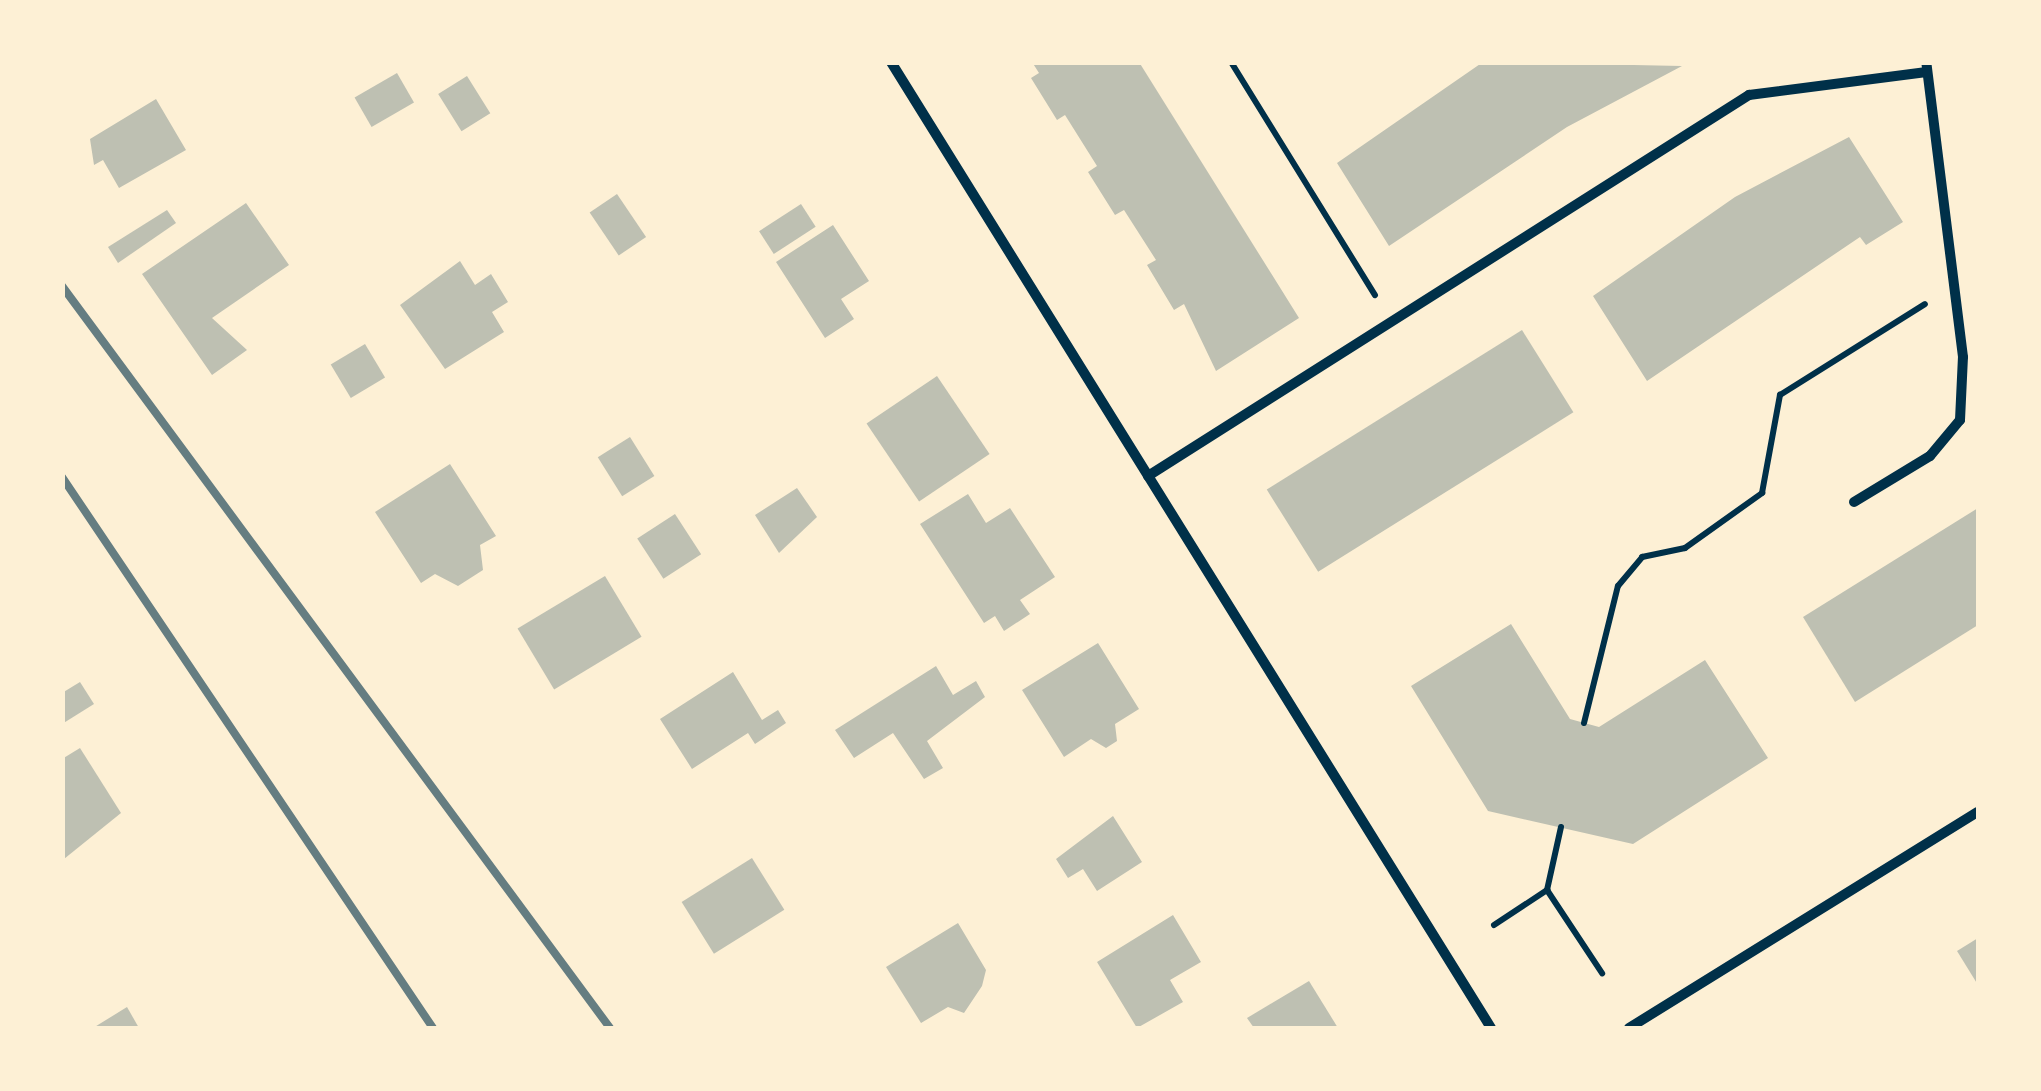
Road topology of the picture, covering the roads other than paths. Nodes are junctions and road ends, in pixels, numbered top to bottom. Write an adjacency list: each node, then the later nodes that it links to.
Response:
1 (891, 62): 3 (street)
2 (1927, 67): 3 (street); 4 (street)
3 (1148, 476): 6 (street)
4 (1854, 502)
5 (1978, 812): 7 (street)
6 (1491, 1028)
7 (1629, 1028)

